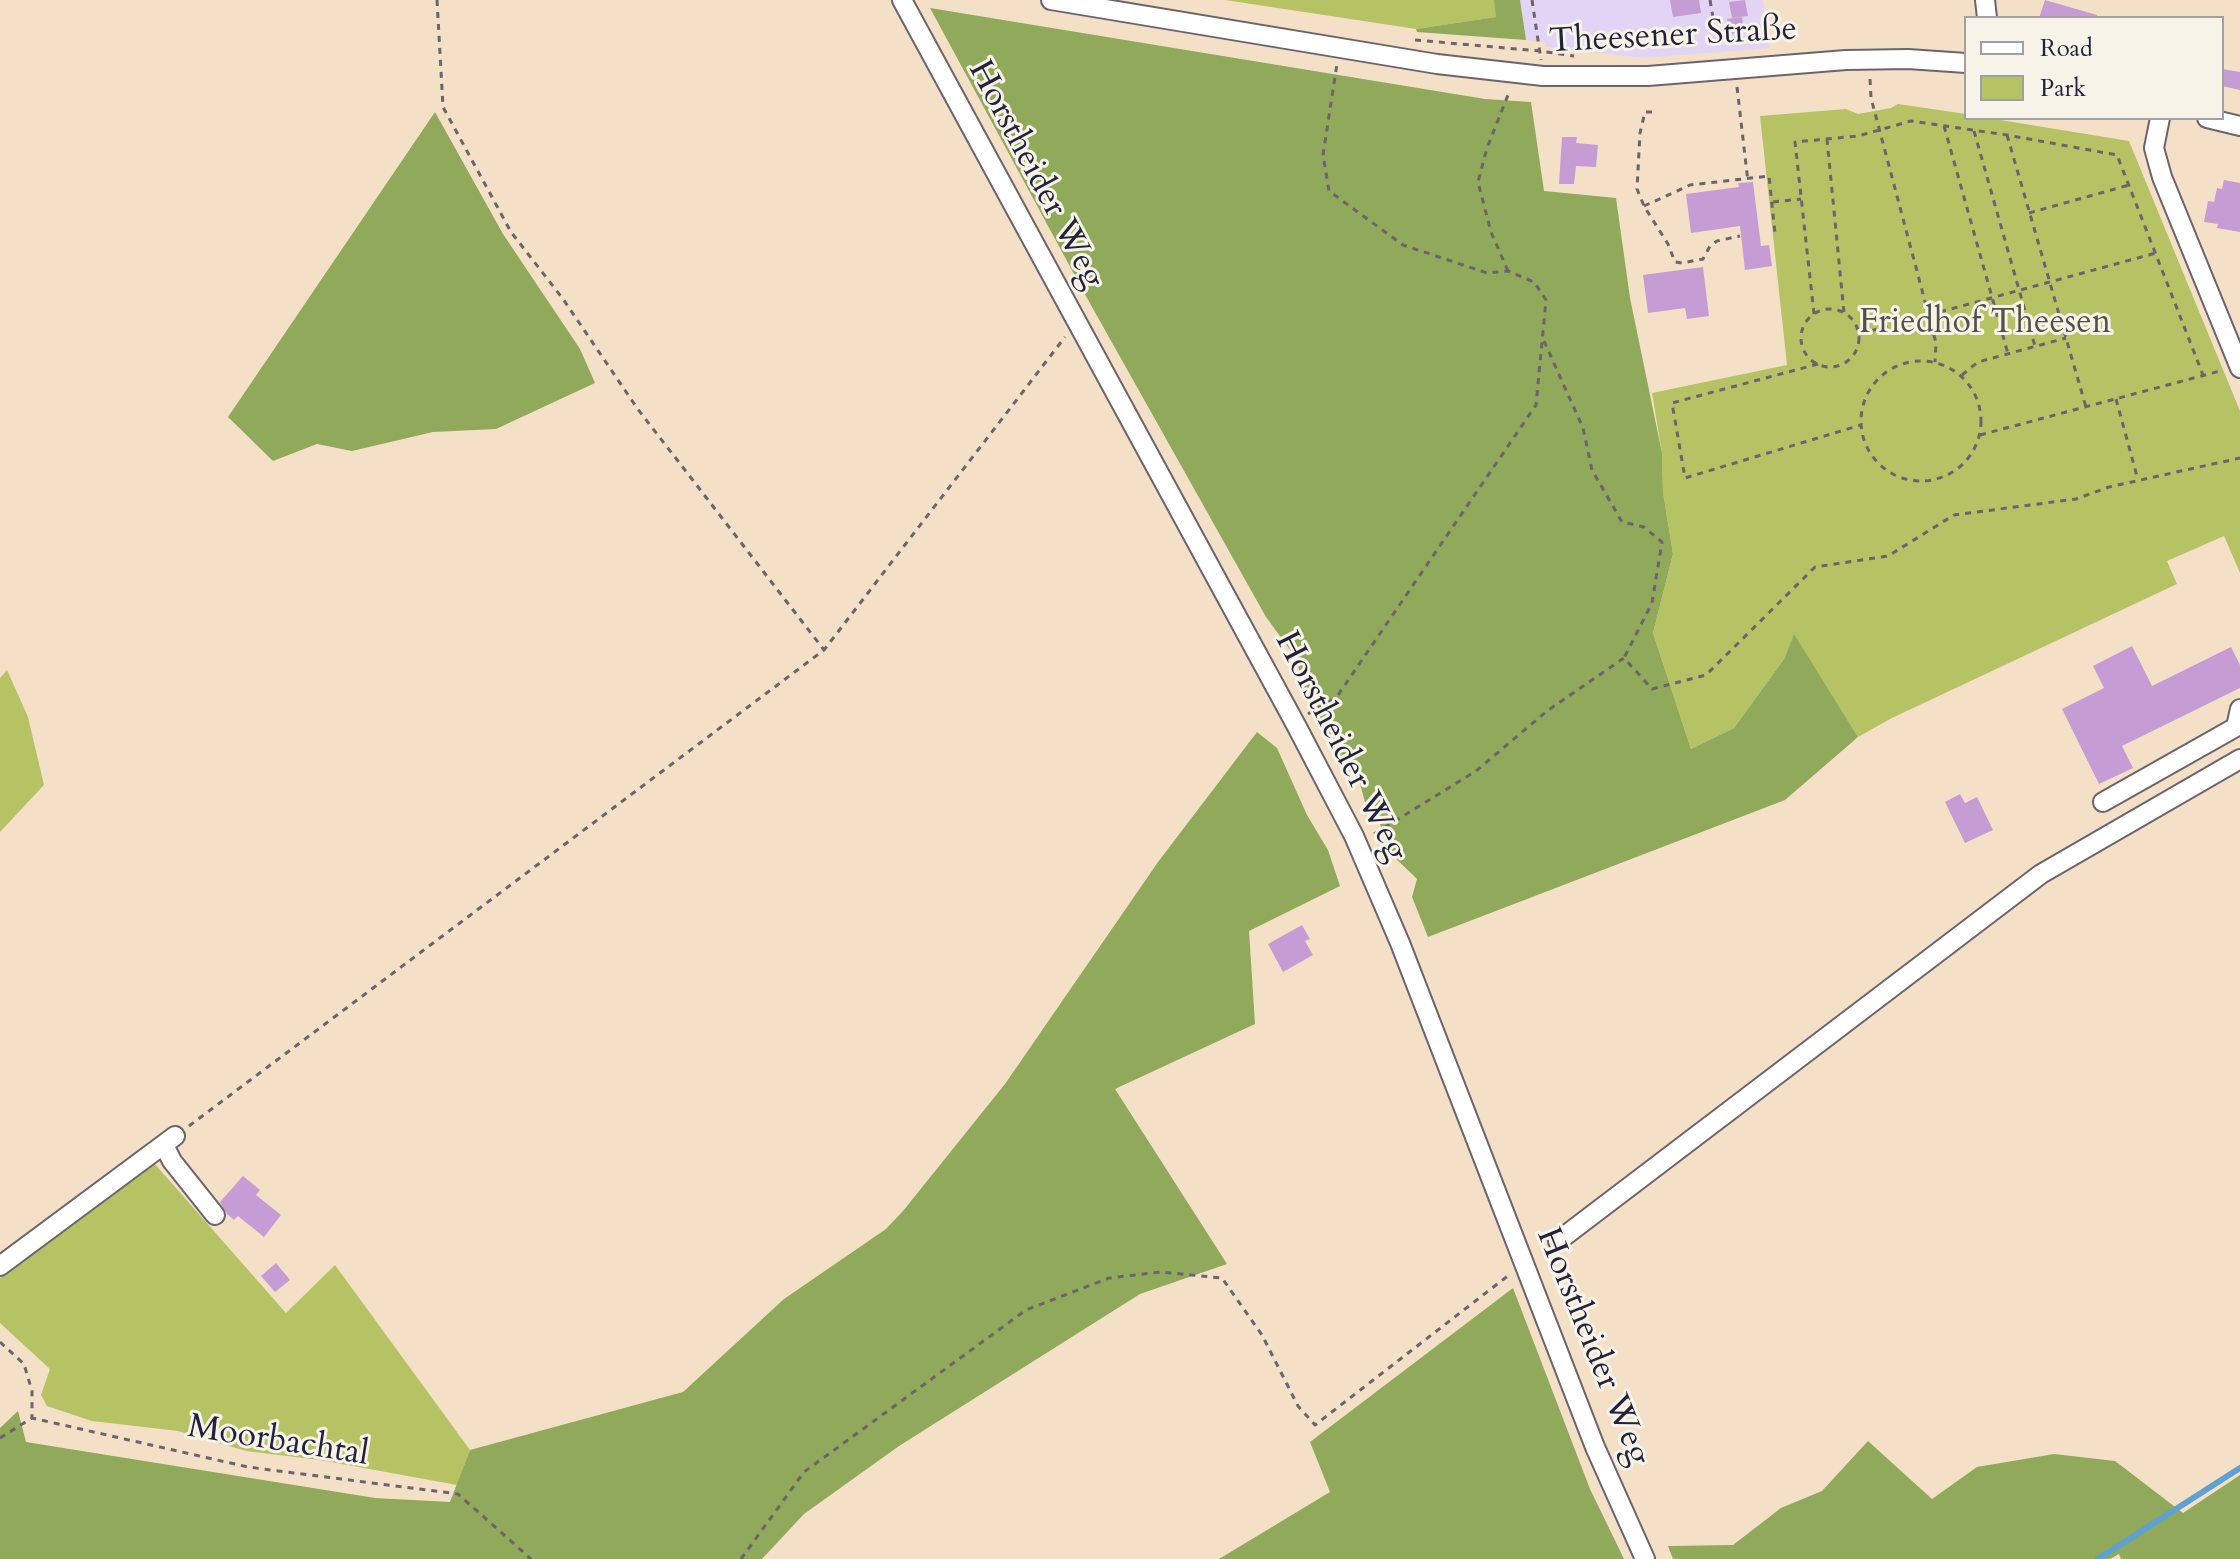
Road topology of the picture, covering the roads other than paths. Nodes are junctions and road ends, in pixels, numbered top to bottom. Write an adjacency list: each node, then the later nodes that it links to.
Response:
1 (902, 0): 16 (street, Horstheider Weg)
2 (1051, 0): 3 (street, Theesener Straße)
3 (1964, 63)
4 (2160, 120): 7 (street)
5 (2215, 120): 6 (street)
6 (2240, 126)
7 (2240, 367)
8 (2238, 724): 10 (street)
9 (2240, 759): 12 (street)
10 (2122, 791): 11 (street); 12 (street)
11 (2103, 802)
12 (2139, 817): 14 (street)
13 (215, 1215): 15 (street)
14 (1558, 1241)
15 (0, 1266)
16 (1645, 1559)

